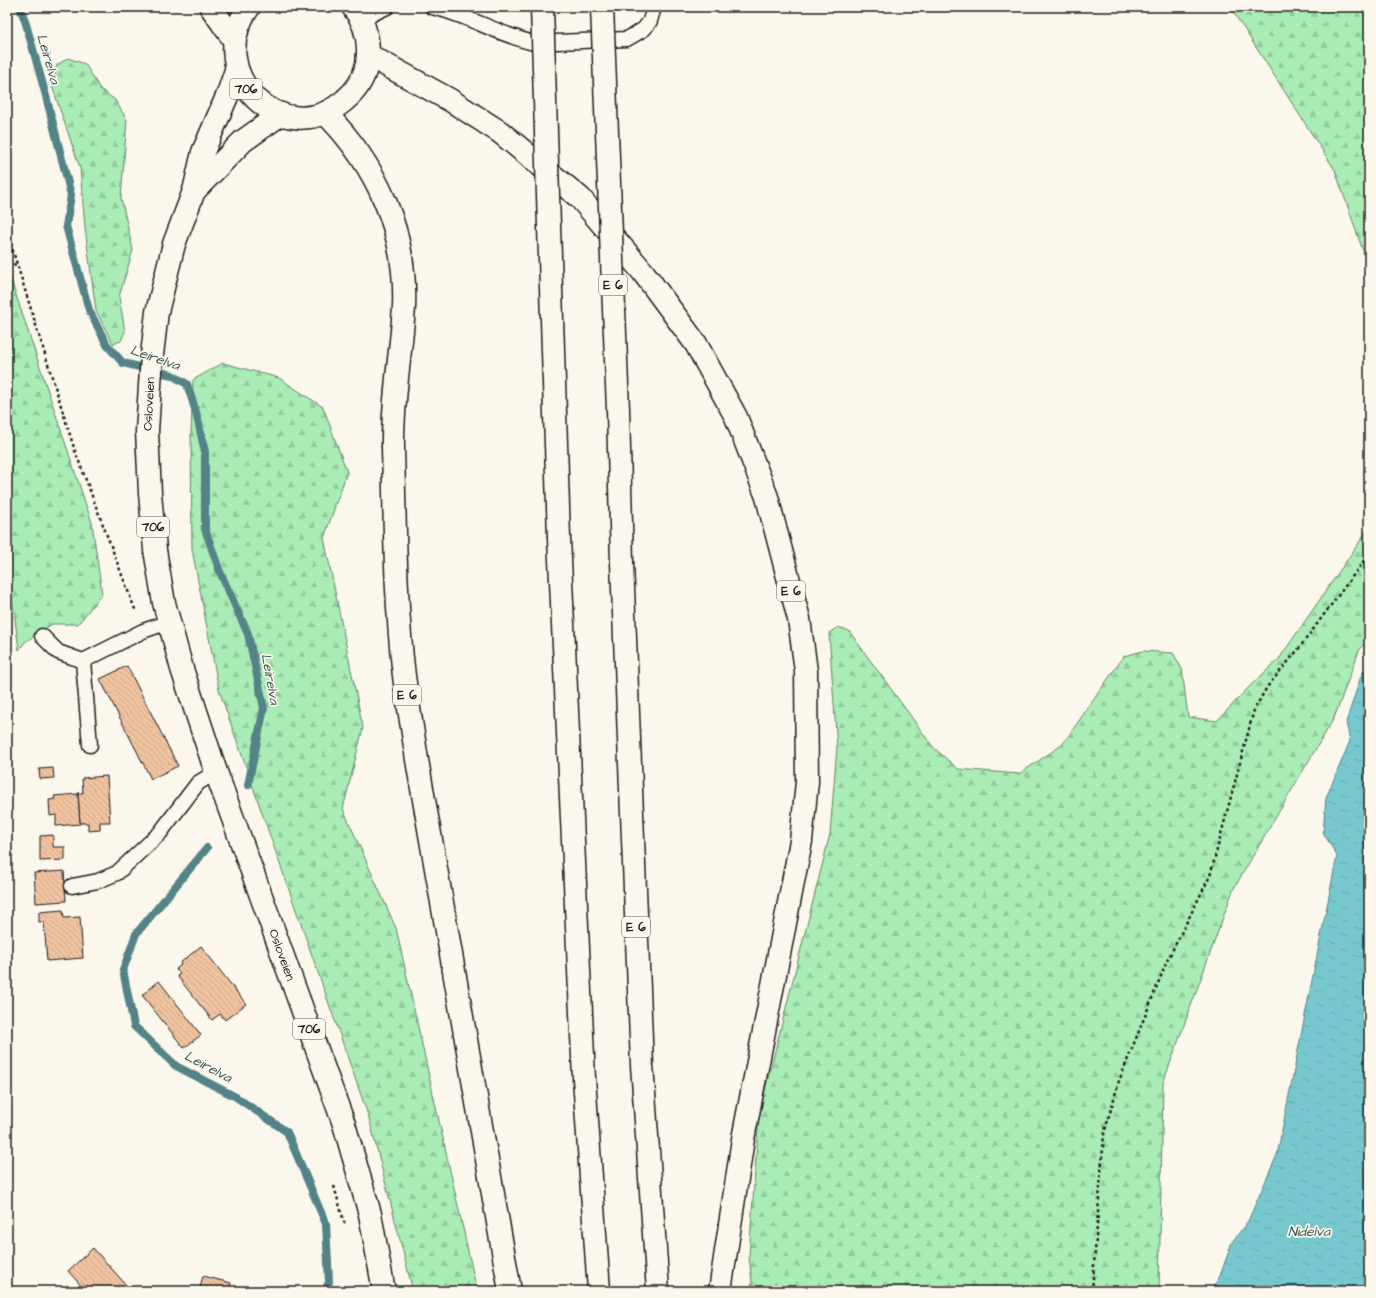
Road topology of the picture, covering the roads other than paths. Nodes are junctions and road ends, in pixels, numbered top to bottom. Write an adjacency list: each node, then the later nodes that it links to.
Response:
1 (211, 7): 9 (highway)
2 (249, 7): 9 (highway, 706)
3 (387, 7): 8 (lane)
4 (432, 7): 7 (lane)
5 (542, 7): 23 (highway, bridge)
6 (602, 7): 24 (highway, E 6, bridge)
7 (654, 7)
8 (357, 13): 10 (highway, 706)
9 (234, 40): 11 (highway, 706)
10 (368, 55): 12 (highway, 706); 25 (highway, E 6)
11 (236, 70): 13 (highway, 706); 14 (highway, Osloveien / 706)
12 (326, 113): 13 (highway, 706); 22 (highway, E 6)
13 (281, 114): 14 (highway, Osloveien / 706)
14 (194, 191): 15 (highway, Osloveien / 706)
15 (169, 622): 17 (lane); 19 (highway, Osloveien / 706)
16 (42, 636): 17 (lane)
17 (83, 662): 18 (lane)
18 (90, 745)
19 (216, 772): 20 (lane); 21 (highway, Osloveien / 706)
20 (72, 886)
21 (384, 1291)
22 (510, 1291)
23 (599, 1291)
24 (658, 1291)
25 (720, 1291)

